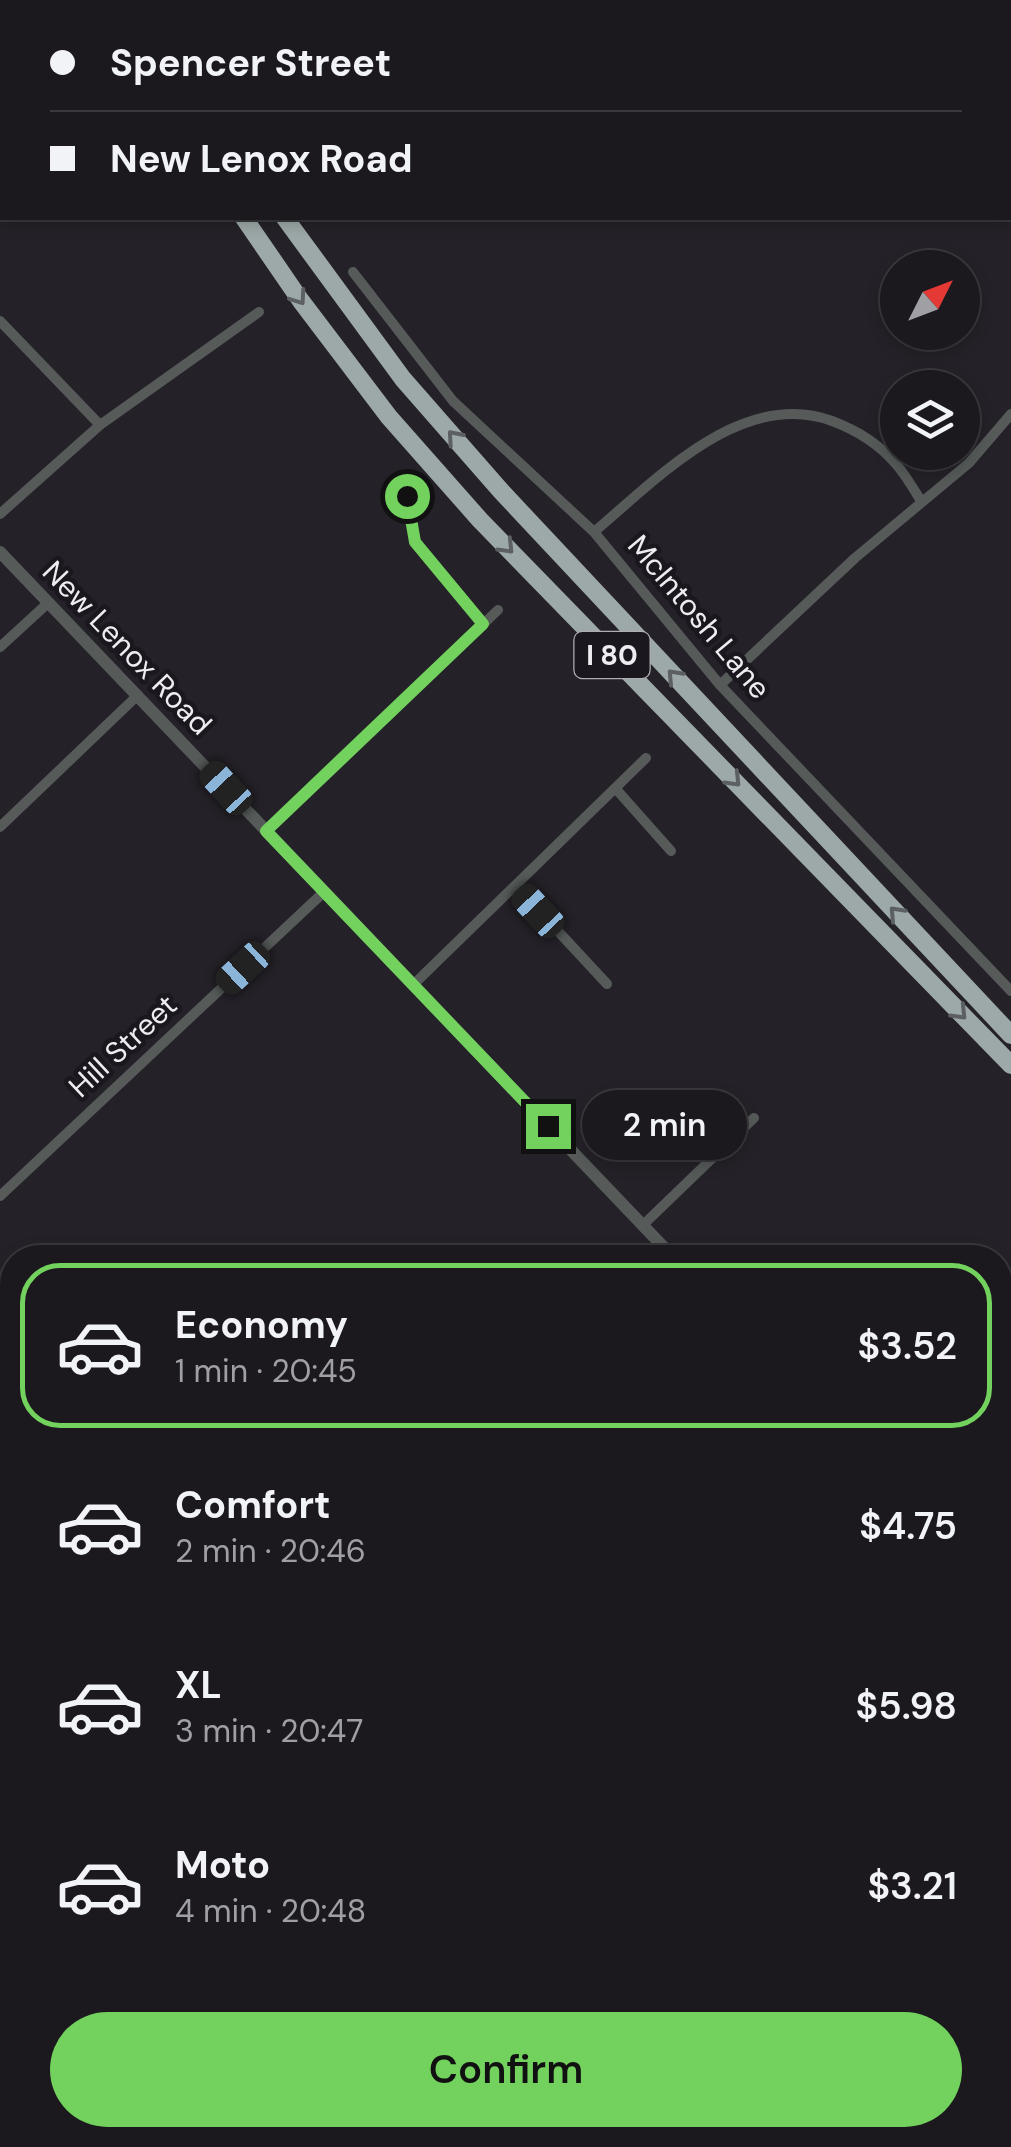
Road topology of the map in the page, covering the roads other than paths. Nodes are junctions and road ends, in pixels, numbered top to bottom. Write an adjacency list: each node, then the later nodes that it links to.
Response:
1 (245, 220): 30 (highway, I 80, one-way to 30)
2 (286, 220): 29 (highway, I 80, one-way to 2)
3 (353, 272): 11 (street, McIntosh Lane)
4 (258, 312): 7 (street)
5 (0, 321): 7 (street)
6 (1011, 414): 9 (street)
7 (100, 425): 10 (street)
8 (407, 496): 15 (street)
9 (921, 501): 11 (street); 17 (street)
10 (0, 514)
11 (594, 532): 17 (street, McIntosh Lane)
12 (0, 552): 13 (street, New Lenox Road)
13 (48, 602): 16 (street); 18 (street, New Lenox Road)
14 (498, 610): 15 (street)
15 (483, 624): 22 (street)
16 (0, 647)
17 (720, 685): 28 (street, McIntosh Lane)
18 (138, 696): 21 (street); 22 (street, New Lenox Road)
19 (646, 758): 20 (street)
20 (616, 789): 23 (street); 24 (street)
21 (0, 827)
22 (266, 831): 25 (street, New Lenox Road)
23 (671, 851)
24 (516, 886): 26 (street); 27 (street)
25 (324, 892): 27 (street, New Lenox Road); 32 (street, Hill Street)
26 (606, 984)
27 (412, 985): 33 (street, New Lenox Road)
28 (1011, 991)
29 (1011, 1035)
30 (1011, 1065)
31 (754, 1118): 33 (street)
32 (0, 1196)
33 (642, 1224): 34 (street, New Lenox Road)
34 (662, 1245)

